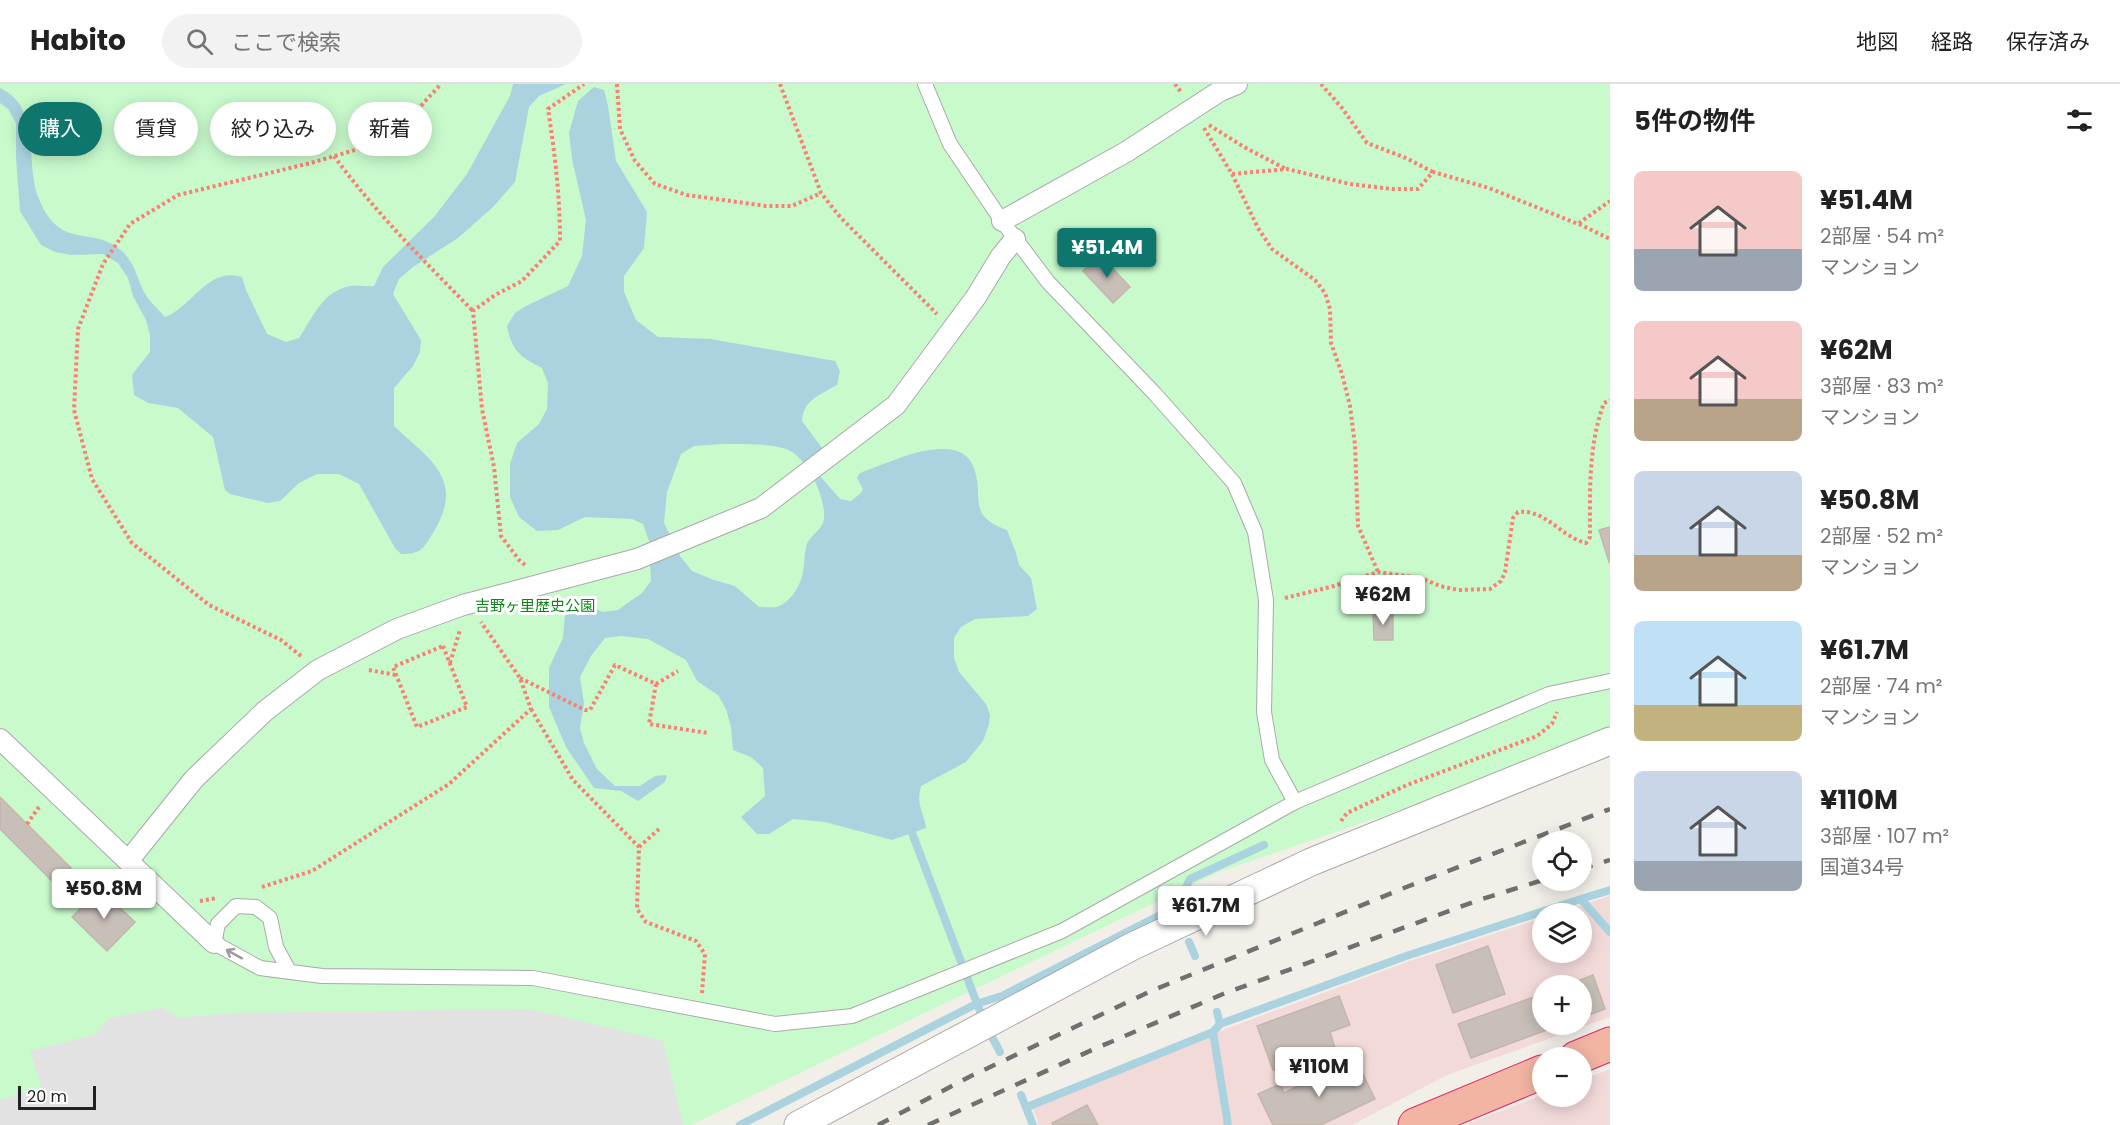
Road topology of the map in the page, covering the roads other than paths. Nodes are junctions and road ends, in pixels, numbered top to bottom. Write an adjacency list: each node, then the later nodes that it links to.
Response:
1 (925, 84): 3 (lane)
2 (1237, 84): 3 (street)
3 (1002, 221): 4 (lane)
4 (1015, 239): 8 (lane); 9 (street)
5 (1610, 681): 8 (lane)
6 (0, 739): 9 (street)
7 (1610, 741): 16 (street)
8 (1295, 802): 11 (lane)
9 (129, 860): 10 (street)
10 (214, 943): 11 (lane, one-way to 10); 11 (lane)
11 (289, 971)
12 (1610, 1044): 13 (highway)
13 (1592, 1051)
14 (1532, 1077): 15 (highway)
15 (1458, 1116): 17 (highway)
16 (798, 1125)
17 (1414, 1125)

